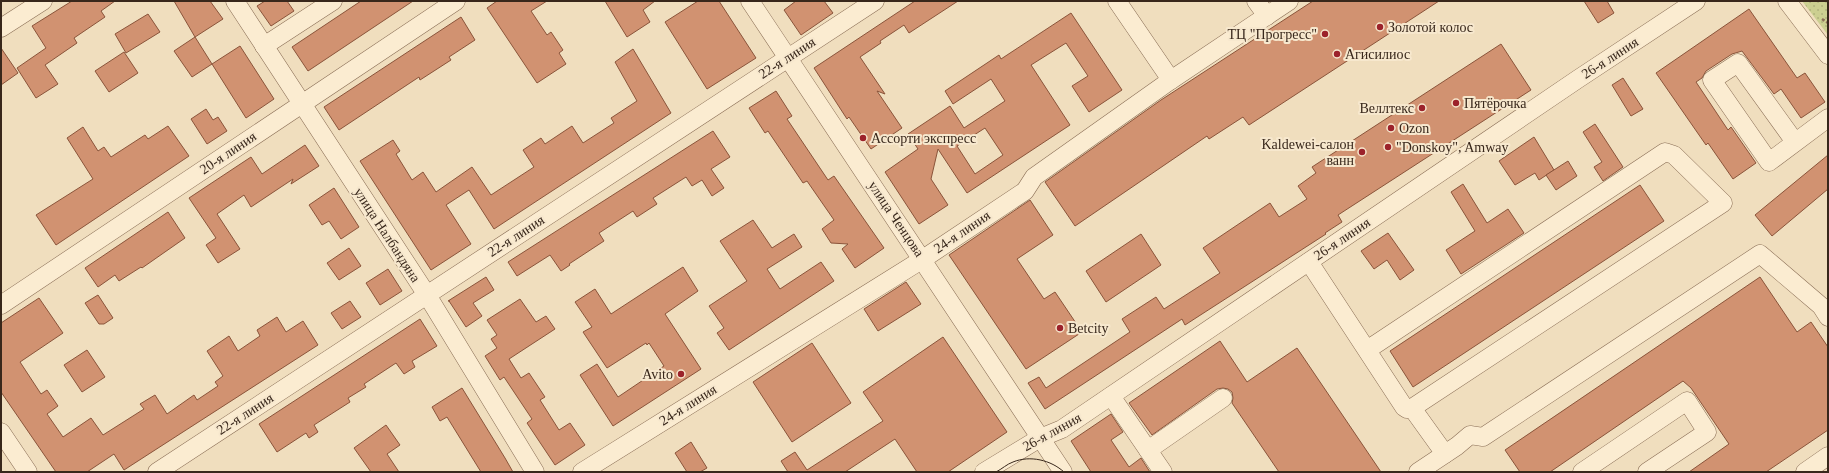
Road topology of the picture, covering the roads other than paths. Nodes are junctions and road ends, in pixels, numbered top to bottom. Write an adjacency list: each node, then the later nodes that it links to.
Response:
1 (43, 1): 13 (street)
2 (235, 1): 14 (street, улица Налбандяна)
3 (333, 1): 14 (street)
4 (456, 1): 18 (street, 20-я линия)
5 (750, 1): 16 (street, улица Ченцова)
6 (875, 1): 16 (street, 22-я линия)
7 (1117, 1): 17 (street)
8 (1256, 1): 12 (street)
9 (1289, 1): 12 (street, 24-я линия)
10 (1696, 1): 22 (street, 26-я линия)
11 (1787, 1): 15 (street)
12 (1267, 16): 17 (street, 24-я линия)
13 (1, 28)
14 (264, 46): 18 (street, улица Налбандяна)
15 (1828, 55)
16 (788, 57): 21 (street, улица Ченцова); 23 (street, 22-я линия)
17 (1171, 80): 21 (street, 24-я линия)
18 (301, 104): 23 (street, улица Налбандяна); 24 (street, 20-я линия)
19 (1828, 118): 20 (street)
20 (1795, 142): 20 (street)
21 (923, 259): 31 (street, улица Ченцова); 38 (street, 24-я линия)
22 (1309, 262): 26 (street); 27 (street, 26-я линия)
23 (427, 295): 36 (street, 22-я линия); 37 (street, улица Налбандяна)
24 (1, 305)
25 (1828, 317): 33 (street)
26 (1367, 350): 29 (street); 29 (street)
27 (1112, 396): 31 (street, 26-я линия); 32 (street)
28 (1223, 398): 32 (street)
29 (1412, 408): 33 (street)
30 (1, 432): 35 (street)
31 (1040, 438): 39 (street, 26-я линия); 40 (street, улица Ченцова)
32 (1148, 450): 41 (street)
33 (1451, 450): 42 (street)
34 (1828, 456): 45 (street)
35 (28, 472)
36 (157, 472)
37 (536, 472)
38 (582, 472)
39 (984, 472)
40 (1063, 472)
41 (1163, 472)
42 (1418, 472)
43 (1582, 472): 44 (street)
44 (1647, 472)
45 (1805, 472)

